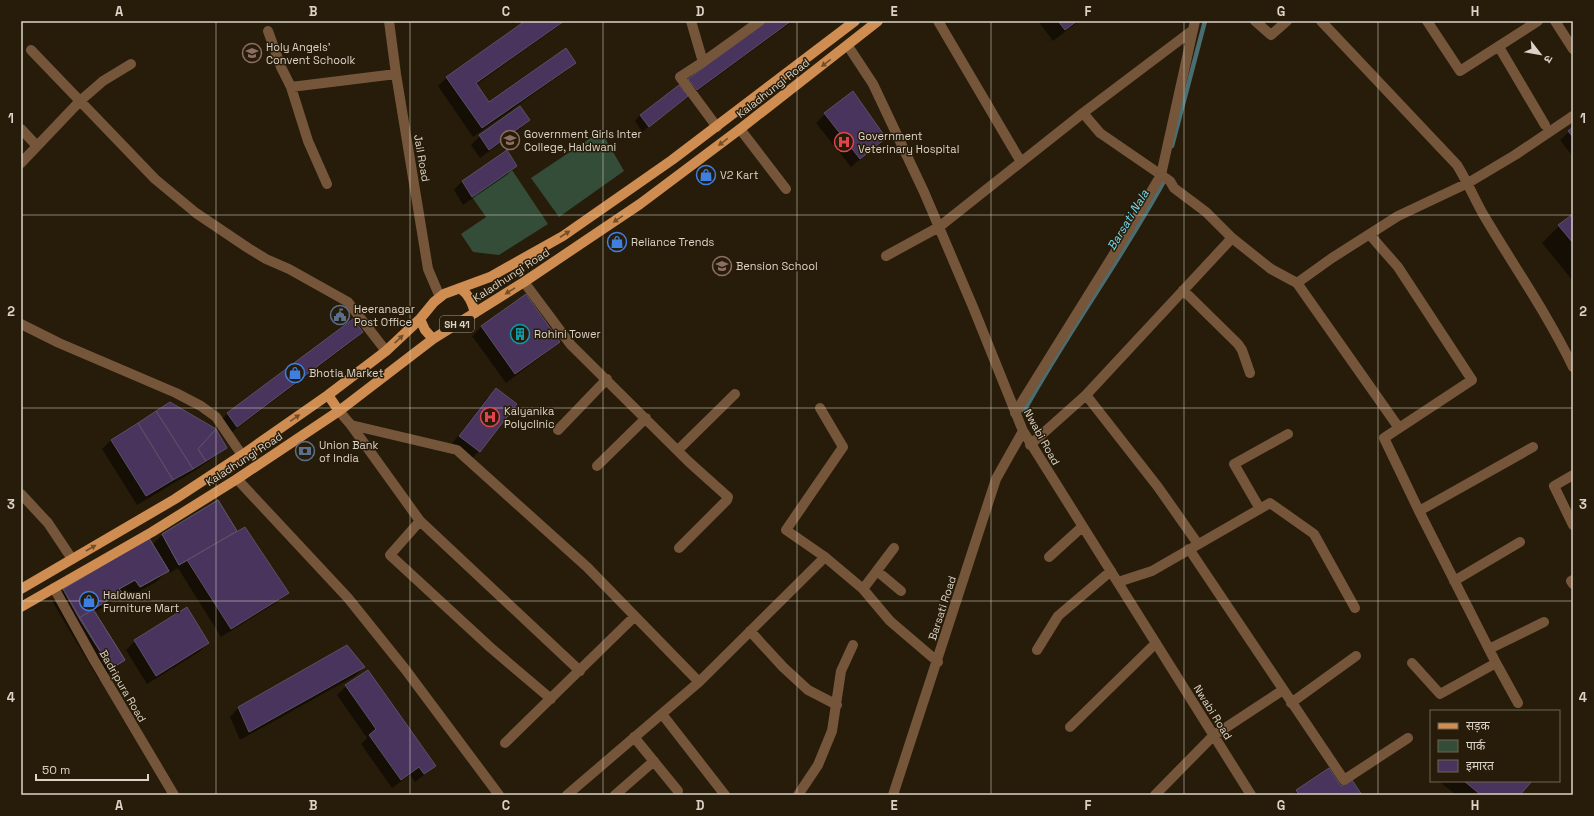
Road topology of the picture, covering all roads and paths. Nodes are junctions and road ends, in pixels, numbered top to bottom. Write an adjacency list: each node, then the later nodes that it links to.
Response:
1 (389, 21): 22 (street, Jail Road)
2 (691, 21): 20 (street)
3 (760, 21): 20 (street)
4 (855, 21): 15 (main road, Kaladhungi Road / SH 41)
5 (878, 21): 16 (main road, Kaladhungi Road / SH 41)
6 (938, 21): 32 (street)
7 (1255, 21): 8 (street)
8 (1287, 21)
9 (1321, 21): 35 (street)
10 (1427, 21): 17 (street)
11 (1538, 21): 17 (street)
12 (1555, 21): 18 (street)
13 (1194, 25): 25 (street); 34 (street)
14 (268, 31): 23 (street)
15 (838, 34): 16 (main road); 28 (main road, Kaladhungi Road / SH 41)
16 (848, 46): 30 (main road, Kaladhungi Road / SH 41, one-way to 30); 38 (street, Nwabi Road)
17 (1499, 47): 27 (street)
18 (1573, 49)
19 (31, 50): 24 (street)
20 (703, 62): 28 (street)
21 (131, 64): 24 (street)
22 (396, 74): 23 (street); 46 (street, Jail Road)
23 (291, 86): 36 (street)
24 (80, 101): 31 (street); 51 (street)
25 (1083, 113): 32 (street); 34 (street)
26 (1573, 116): 35 (street)
27 (1545, 125)
28 (717, 127): 44 (main road, Kaladhungi Road / SH 41, one-way to 28)
29 (21, 129): 31 (street)
30 (740, 129): 37 (street); 42 (main road, Kaladhungi Road / SH 41, one-way to 42)
31 (37, 146): 33 (street)
32 (1020, 162): 38 (street)
33 (21, 163)
34 (1161, 175): 40 (street); 60 (street)
35 (1468, 183): 39 (street); 52 (street)
36 (327, 184)
37 (786, 189)
38 (939, 227): 41 (street); 60 (street, Nwabi Road)
39 (1370, 235): 43 (street); 63 (street)
40 (1232, 238): 43 (street); 45 (street)
41 (886, 256)
42 (524, 282): 47 (main road, Kaladhungi Road / SH 41, one-way to 47); 54 (street)
43 (1297, 284): 63 (street)
44 (460, 288): 46 (main road, Kaladhungi Road / SH 41); 47 (main road)
45 (1184, 290): 53 (street); 57 (street)
46 (440, 297): 48 (main road, Kaladhungi Road / SH 41)
47 (475, 313): 50 (main road, Kaladhungi Road / SH 41)
48 (420, 320): 50 (main road); 51 (main road, Kaladhungi Road / SH 41, one-way to 48)
49 (21, 324): 70 (street)
50 (433, 339): 59 (main road, Kaladhungi Road / SH 41)
51 (386, 351): 56 (main road, Kaladhungi Road / SH 41)
52 (1573, 366)
53 (1250, 373)
54 (607, 379): 61 (street); 64 (street)
55 (735, 394): 69 (street)
56 (328, 395): 59 (main road); 70 (main road, Kaladhungi Road / SH 41, one-way to 56)
57 (1086, 395): 67 (street); 81 (street)
58 (820, 408): 85 (street)
59 (339, 411): 62 (street); 73 (main road, Kaladhungi Road / SH 41)
60 (1015, 413): 65 (street, Nwabi Road)
61 (646, 418): 69 (street); 71 (street)
62 (351, 425): 77 (street); 101 (street)
63 (1398, 428): 76 (street)
64 (558, 430)
65 (1023, 432): 67 (street, Nwabi Road); 109 (street, Barsati Road)
66 (1288, 434): 75 (street)
67 (1030, 445): 79 (street, Nwabi Road)
68 (1533, 447): 76 (street)
69 (678, 450): 82 (street)
70 (242, 455): 87 (main road, Kaladhungi Road / SH 41, one-way to 70)
71 (597, 466)
72 (1573, 475): 78 (street)
73 (237, 479): 95 (main road, Kaladhungi Road / SH 41); 128 (street)
74 (21, 494): 87 (street)
75 (1260, 509): 81 (street); 100 (street)
76 (1419, 511): 92 (street)
77 (420, 521): 112 (street); 115 (street)
78 (1573, 525)
79 (1082, 527): 86 (street); 89 (street, Nwabi Road)
80 (1520, 542): 92 (street)
81 (1198, 544): 84 (street)
82 (679, 548)
83 (894, 548): 88 (street)
84 (1189, 549): 93 (street); 114 (street)
85 (825, 557): 97 (street); 103 (street)
86 (1049, 557)
87 (72, 558): 90 (main road, Kaladhungi Road / SH 41)
88 (877, 571): 97 (street); 98 (street)
89 (1111, 571): 93 (street, Nwabi Road); 106 (street)
90 (47, 574): 95 (main road); 96 (main road, Kaladhungi Road / SH 41)
91 (1573, 580): 94 (street)
92 (1454, 581): 107 (street)
93 (1118, 582): 104 (street, Nwabi Road)
94 (1573, 584)
95 (54, 588): 99 (main road, Kaladhungi Road / SH 41); 127 (street, Badripura Road)
96 (21, 589)
97 (863, 589): 109 (street)
98 (901, 590)
99 (21, 607)
100 (1355, 608)
101 (635, 616): 112 (street); 113 (street)
102 (1544, 622): 107 (street)
103 (750, 631): 113 (street); 118 (street)
104 (1156, 643): 120 (street); 121 (street, Nwabi Road)
105 (853, 645): 118 (street)
106 (1037, 650)
107 (1489, 650): 111 (street)
108 (1356, 656): 116 (street)
109 (938, 662): 133 (street, Barsati Road)
110 (1412, 663): 111 (street)
111 (1496, 663): 117 (street)
112 (580, 671): 115 (street)
113 (699, 682): 119 (street)
114 (1283, 690): 116 (street); 121 (street)
115 (551, 699): 124 (street)
116 (1291, 703): 123 (street)
117 (1518, 703)
118 (837, 706): 132 (street)
119 (662, 714): 122 (street); 131 (street)
120 (1070, 727)
121 (1213, 736): 134 (street); 135 (street, Nwabi Road)
122 (634, 737): 125 (street); 129 (street)
123 (1408, 738)
124 (505, 743)
125 (654, 761): 126 (street); 130 (street)
126 (678, 791)
127 (174, 795)
128 (499, 795)
129 (567, 795)
130 (615, 795)
131 (725, 795)
132 (798, 795)
133 (893, 795)
134 (1155, 795)
135 (1251, 795)

